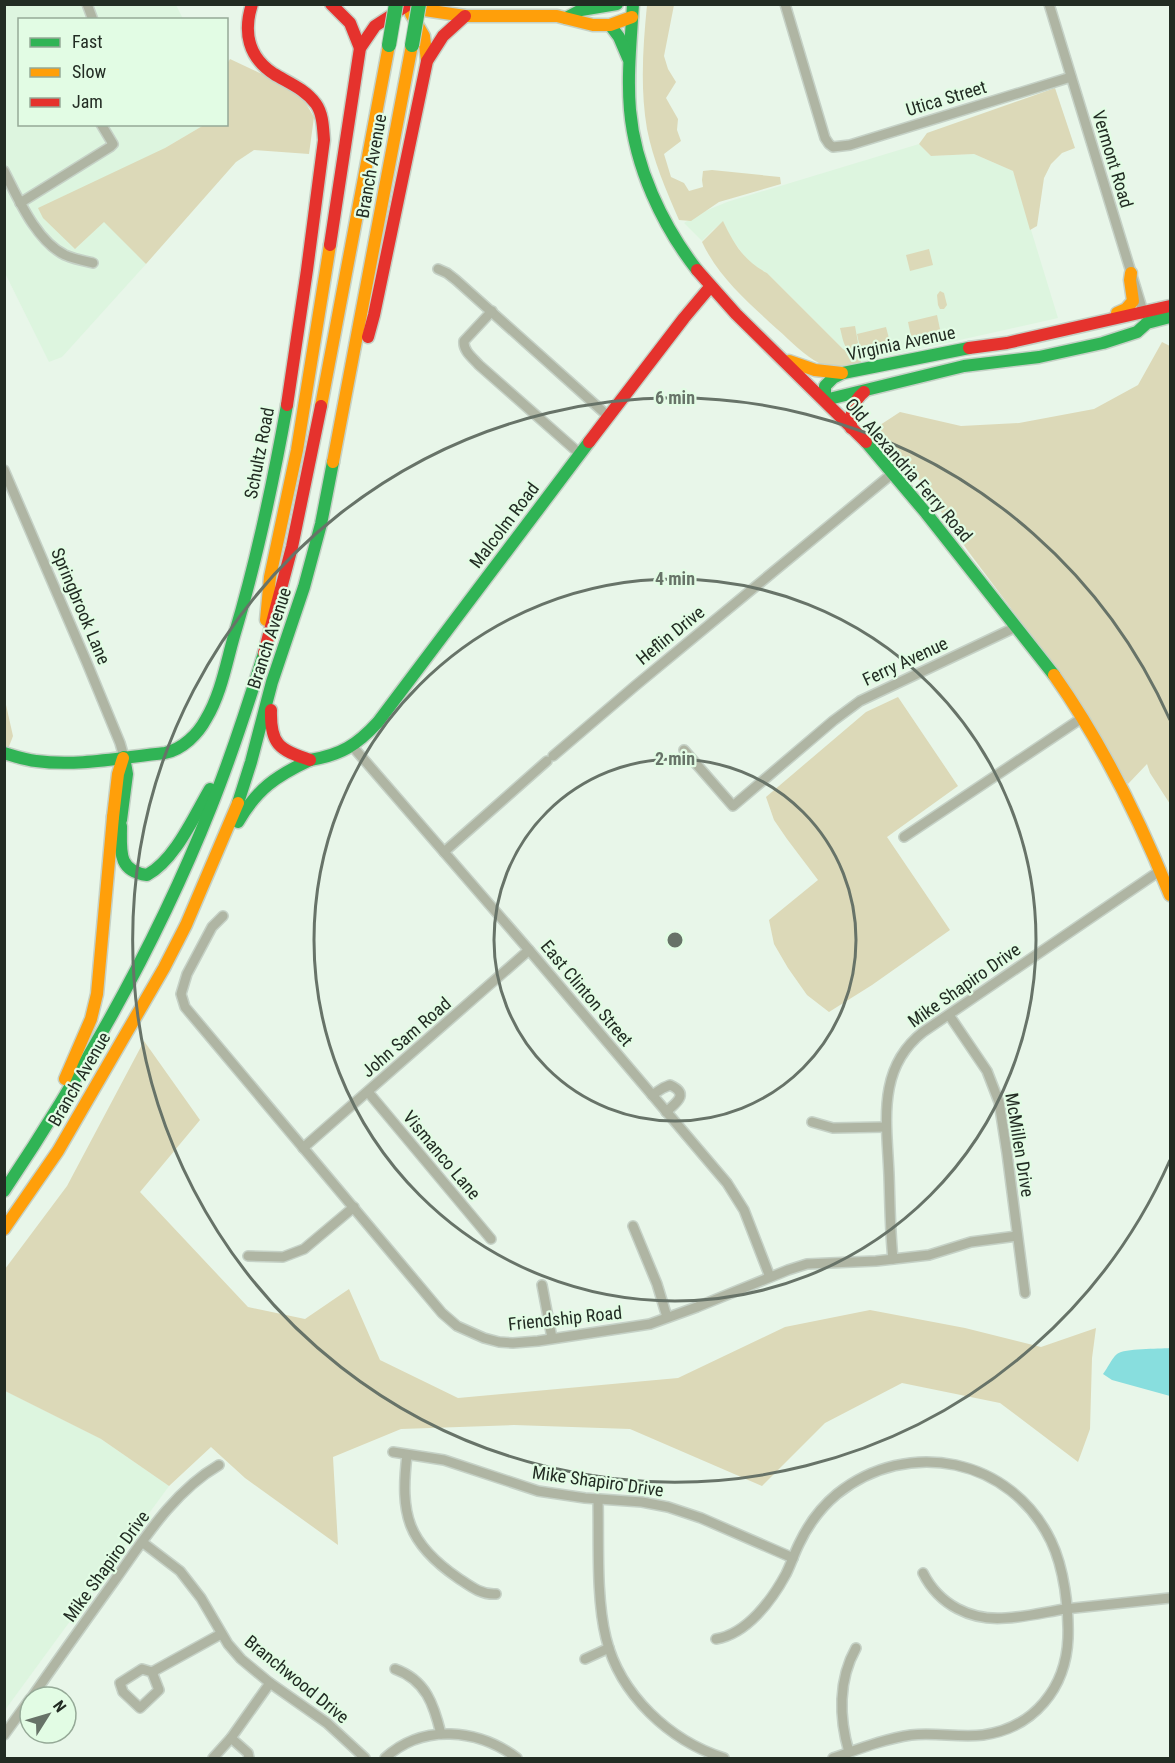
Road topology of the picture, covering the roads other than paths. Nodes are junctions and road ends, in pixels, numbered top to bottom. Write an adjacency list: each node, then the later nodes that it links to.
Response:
1 (252, 4): 46 (main road, Schultz Road)
2 (331, 4): 13 (main road)
3 (389, 4): 7 (main road)
4 (617, 4): 8 (main road)
5 (784, 4): 16 (street, Utica Street)
6 (1049, 4): 16 (street, Vermont Road)
7 (407, 5): 10 (main road); 13 (main road); 14 (main road); 35 (main road, Branch Avenue, bridge); 40 (main road, Branch Avenue, bridge)
8 (601, 6): 9 (main road); 11 (main road)
9 (633, 11): 12 (main road); 15 (main road, Old Alexandria Ferry Road)
10 (465, 16): 11 (main road); 14 (main road)
11 (566, 18): 12 (main road)
12 (610, 25): 15 (main road)
13 (360, 48): 40 (main road)
14 (427, 61): 35 (main road)
15 (629, 62): 23 (main road, Old Alexandria Ferry Road)
16 (1071, 77): 22 (street, Vermont Road)
17 (102, 126): 19 (street)
18 (4, 171): 19 (street)
19 (20, 203): 20 (street)
20 (93, 263)
21 (438, 269): 25 (street)
22 (1131, 273): 27 (main road); 28 (street, Vermont Road)
23 (710, 287): 29 (main road, Old Alexandria Ferry Road); 33 (main road, Malcolm Road)
24 (1170, 306): 28 (main road, Virginia Avenue)
25 (492, 311): 33 (street); 36 (street)
26 (1170, 317): 28 (main road, Virginia Avenue)
27 (1108, 320): 28 (main road, Virginia Avenue); 30 (main road, Virginia Avenue)
28 (1143, 323): 31 (main road, Virginia Avenue)
29 (781, 358): 30 (main road); 32 (main road, Old Alexandria Ferry Road)
30 (843, 373): 32 (main road, Virginia Avenue)
31 (868, 389): 32 (main road, Virginia Avenue); 34 (main road)
32 (825, 400): 34 (main road, Old Alexandria Ferry Road)
33 (609, 417): 36 (main road, Malcolm Road)
34 (851, 428): 38 (main road, Old Alexandria Ferry Road)
35 (336, 441): 41 (main road, Branch Avenue)
36 (580, 454): 43 (main road, Malcolm Road)
37 (4, 470): 46 (street, Springbrook Lane)
38 (893, 473): 39 (main road, Old Alexandria Ferry Road); 51 (street, Heflin Drive)
39 (1016, 627): 42 (main road, Old Alexandria Ferry Road); 44 (street, Ferry Avenue)
40 (264, 651): 48 (main road, Branch Avenue)
41 (272, 682): 47 (main road); 53 (main road, Branch Avenue)
42 (1082, 718): 50 (street); 52 (main road, Old Alexandria Ferry Road)
43 (353, 747): 47 (main road, Malcolm Road); 51 (street, East Clinton Street)
44 (684, 750)
45 (4, 753): 46 (main road, Schultz Road)
46 (124, 757): 49 (main road)
47 (310, 760): 53 (main road, Malcolm Road)
48 (227, 764): 49 (main road); 63 (main road, Branch Avenue)
49 (117, 818): 63 (main road)
50 (904, 837)
51 (444, 852): 56 (street, East Clinton Street)
52 (1161, 870): 54 (main road, Old Alexandria Ferry Road); 57 (street, Mike Shapiro Drive)
53 (203, 884): 68 (main road, Branch Avenue)
54 (1170, 895)
55 (223, 916): 64 (street, Friendship Road)
56 (530, 950): 58 (street, John Sam Road); 59 (street, East Clinton Street)
57 (949, 1015): 62 (street, Mike Shapiro Drive); 69 (street, McMillen Drive)
58 (368, 1092): 64 (street, John Sam Road); 70 (street, Vismanco Lane)
59 (652, 1095): 60 (street, East Clinton Street); 60 (street)
60 (666, 1112): 73 (street, East Clinton Street)
61 (812, 1122): 62 (street)
62 (886, 1127): 72 (street, Mike Shapiro Drive)
63 (37, 1143): 65 (main road, Branch Avenue)
64 (303, 1148): 66 (street, Friendship Road)
65 (4, 1191)
66 (354, 1207): 71 (street); 77 (street, Friendship Road)
67 (633, 1226): 76 (street)
68 (4, 1229)
69 (1017, 1236): 72 (street, Friendship Road); 75 (street, McMillen Drive)
70 (491, 1239)
71 (248, 1256)
72 (892, 1259): 73 (street, Friendship Road)
73 (770, 1277): 76 (street, Friendship Road)
74 (542, 1285): 77 (street)
75 (1025, 1293)
76 (667, 1317): 77 (street, Friendship Road)
77 (552, 1338)
78 (393, 1452): 79 (street, Mike Shapiro Drive)
79 (407, 1455): 81 (street, Mike Shapiro Drive); 85 (street)
80 (219, 1465): 82 (street, Mike Shapiro Drive)
81 (598, 1500): 83 (street, Mike Shapiro Drive); 90 (street)
82 (142, 1542): 88 (street, Branchwood Drive); 96 (street, Mike Shapiro Drive)
83 (793, 1558): 87 (street); 89 (street)
84 (923, 1573): 87 (street)
85 (496, 1594)
86 (1170, 1598): 87 (street)
87 (1067, 1609): 101 (street)
88 (220, 1634): 94 (street); 95 (street, Branchwood Drive)
89 (716, 1639)
90 (609, 1648): 92 (street); 107 (street)
91 (856, 1648): 101 (street)
92 (585, 1659)
93 (395, 1669): 98 (street)
94 (152, 1672): 94 (street)
95 (270, 1683): 100 (street); 104 (street, Branchwood Drive)
96 (40, 1685)
97 (18, 1716): 99 (street, Mike Shapiro Drive)
98 (441, 1734): 105 (street); 106 (street)
99 (4, 1735)
100 (231, 1738): 102 (street); 103 (street)
101 (849, 1752): 108 (street)
102 (213, 1758)
103 (249, 1758)
104 (365, 1758)
105 (385, 1758)
106 (517, 1758)
107 (724, 1758)
108 (833, 1758)

